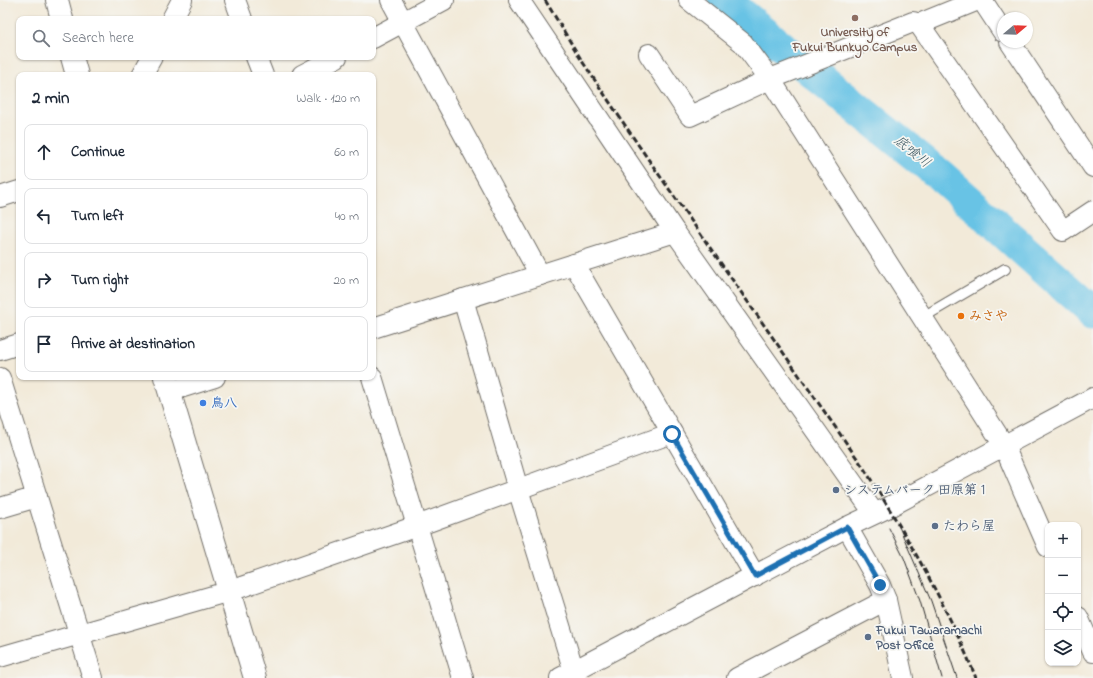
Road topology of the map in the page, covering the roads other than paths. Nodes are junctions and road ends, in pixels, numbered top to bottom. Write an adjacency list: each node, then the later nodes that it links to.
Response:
1 (57, 0): 10 (street)
2 (182, 0): 11 (street)
3 (235, 0): 12 (street)
4 (391, 0): 13 (street)
5 (444, 0): 13 (street)
6 (519, 0): 32 (street)
7 (688, 0): 27 (street)
8 (978, 0): 15 (street)
9 (982, 0): 14 (street)
10 (61, 16)
11 (174, 16)
12 (241, 16)
13 (403, 22): 16 (street); 35 (street)
14 (997, 23)
15 (919, 24): 27 (street); 31 (street)
16 (376, 36)
17 (1014, 48): 28 (street)
18 (649, 54): 27 (street)
19 (73, 60): 23 (street)
20 (150, 60): 24 (street)
21 (257, 60): 25 (street)
22 (331, 60): 26 (street)
23 (76, 72)
24 (144, 72)
25 (262, 72)
26 (308, 72)
27 (779, 75): 37 (street)
28 (1093, 167)
29 (16, 192): 30 (street)
30 (0, 197)
31 (1093, 211)
32 (675, 232): 33 (street); 51 (street)
33 (574, 264): 35 (street); 46 (street)
34 (1005, 269): 37 (lane)
35 (540, 275): 36 (street)
36 (463, 299): 38 (street); 48 (street)
37 (923, 318): 47 (street)
38 (376, 327)
39 (16, 345): 40 (street)
40 (0, 350)
41 (0, 378): 49 (street)
42 (206, 380): 44 (street)
43 (373, 380): 52 (street)
44 (168, 385): 56 (street)
45 (1093, 398): 47 (street)
46 (672, 434): 48 (street); 55 (street)
47 (1004, 446): 51 (street); 54 (street)
48 (518, 490): 52 (street); 62 (street)
49 (37, 497): 50 (street); 59 (street)
50 (0, 508)
51 (874, 513): 53 (street)
52 (417, 526): 56 (street); 65 (street)
53 (847, 527): 55 (street); 57 (street)
54 (1045, 540)
55 (755, 576): 62 (street)
56 (230, 591): 59 (street); 64 (street)
57 (886, 600): 66 (street); 67 (street)
58 (1081, 624): 60 (street)
59 (79, 634): 61 (street); 63 (street)
60 (1093, 652)
61 (0, 657)
62 (570, 676)
63 (93, 678)
64 (255, 678)
65 (463, 678)
66 (737, 678)
67 (903, 678)

